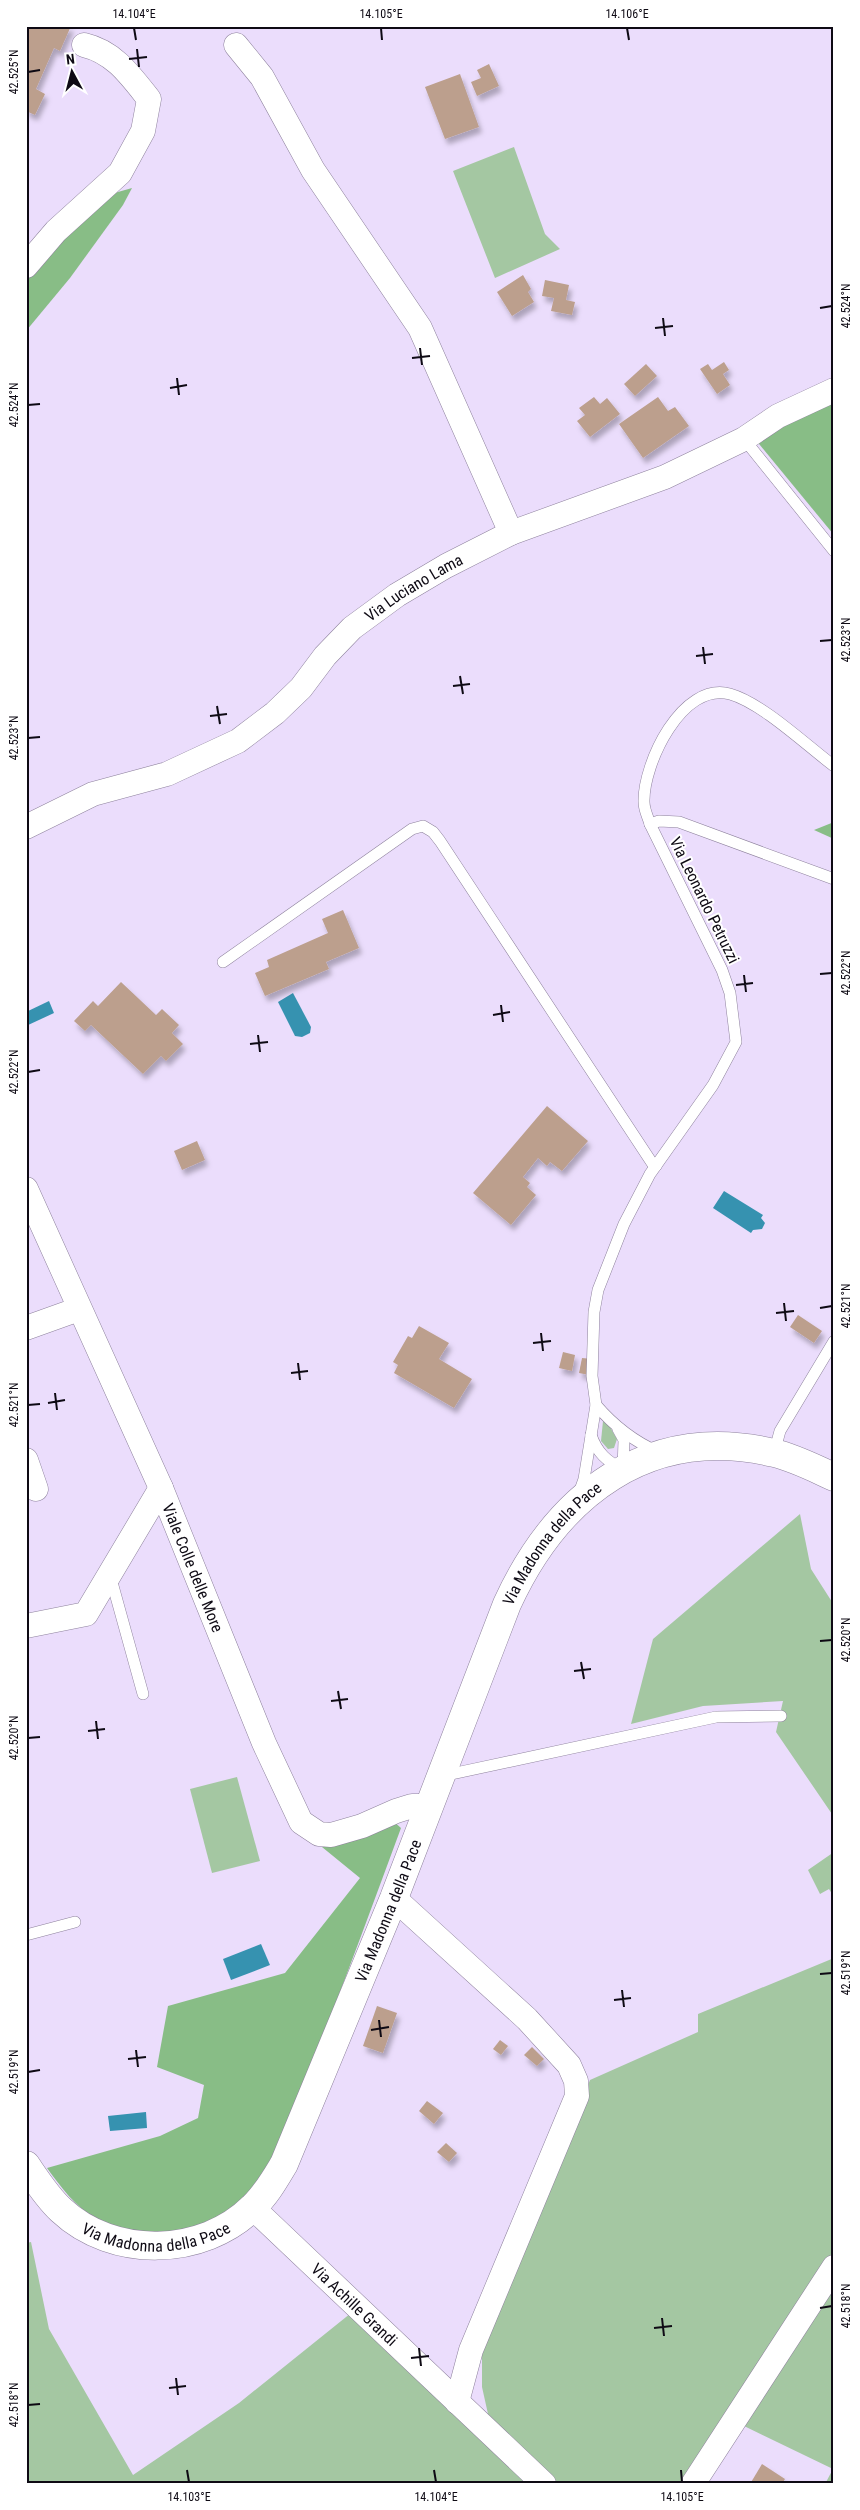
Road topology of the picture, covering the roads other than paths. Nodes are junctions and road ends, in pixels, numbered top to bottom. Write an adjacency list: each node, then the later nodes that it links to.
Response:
1 (84, 45): 3 (street)
2 (236, 45): 6 (street)
3 (26, 266)
4 (834, 390): 5 (street, Via Luciano Lama)
5 (744, 439): 6 (street, Via Luciano Lama); 7 (lane)
6 (511, 533): 10 (street, Via Luciano Lama)
7 (834, 551)
8 (834, 766): 9 (lane, Via Leonardo Petruzzi)
9 (650, 824): 11 (lane); 13 (lane, Via Leonardo Petruzzi)
10 (26, 827)
11 (834, 879)
12 (223, 962): 13 (lane)
13 (656, 1166): 18 (lane, Via Leonardo Petruzzi)
14 (26, 1189): 15 (street, Viale Colle delle More)
15 (80, 1309): 16 (street); 26 (street, Viale Colle delle More)
16 (26, 1328)
17 (834, 1341): 21 (lane)
18 (596, 1405): 19 (lane); 20 (lane, Via Leonardo Petruzzi)
19 (618, 1429): 22 (lane); 24 (lane)
20 (591, 1435): 24 (lane); 28 (lane, Via Leonardo Petruzzi)
21 (774, 1453): 22 (main road, Via Madonna della Pace); 25 (main road, Via Madonna della Pace)
22 (664, 1455): 24 (main road, Via Madonna della Pace)
23 (26, 1460): 27 (street)
24 (623, 1470): 28 (main road, Via Madonna della Pace)
25 (834, 1477)
26 (161, 1488): 29 (street); 34 (street, Viale Colle delle More)
27 (36, 1489)
28 (576, 1502): 33 (main road, Via Madonna della Pace)
29 (110, 1574): 30 (street); 31 (lane)
30 (26, 1626)
31 (143, 1694)
32 (781, 1716): 33 (lane)
33 (441, 1777): 34 (main road, Via Madonna della Pace)
34 (430, 1806): 35 (main road, Via Madonna della Pace)
35 (394, 1898): 39 (main road, Via Madonna della Pace); 41 (street)
36 (75, 1922): 37 (lane)
37 (26, 1935)
38 (26, 2165): 39 (main road, Via Madonna della Pace)
39 (253, 2208): 41 (street, Via Achille Grandi)
40 (834, 2267): 43 (street)
41 (457, 2402): 42 (street, Via Achille Grandi)
42 (544, 2484)
43 (692, 2484)

